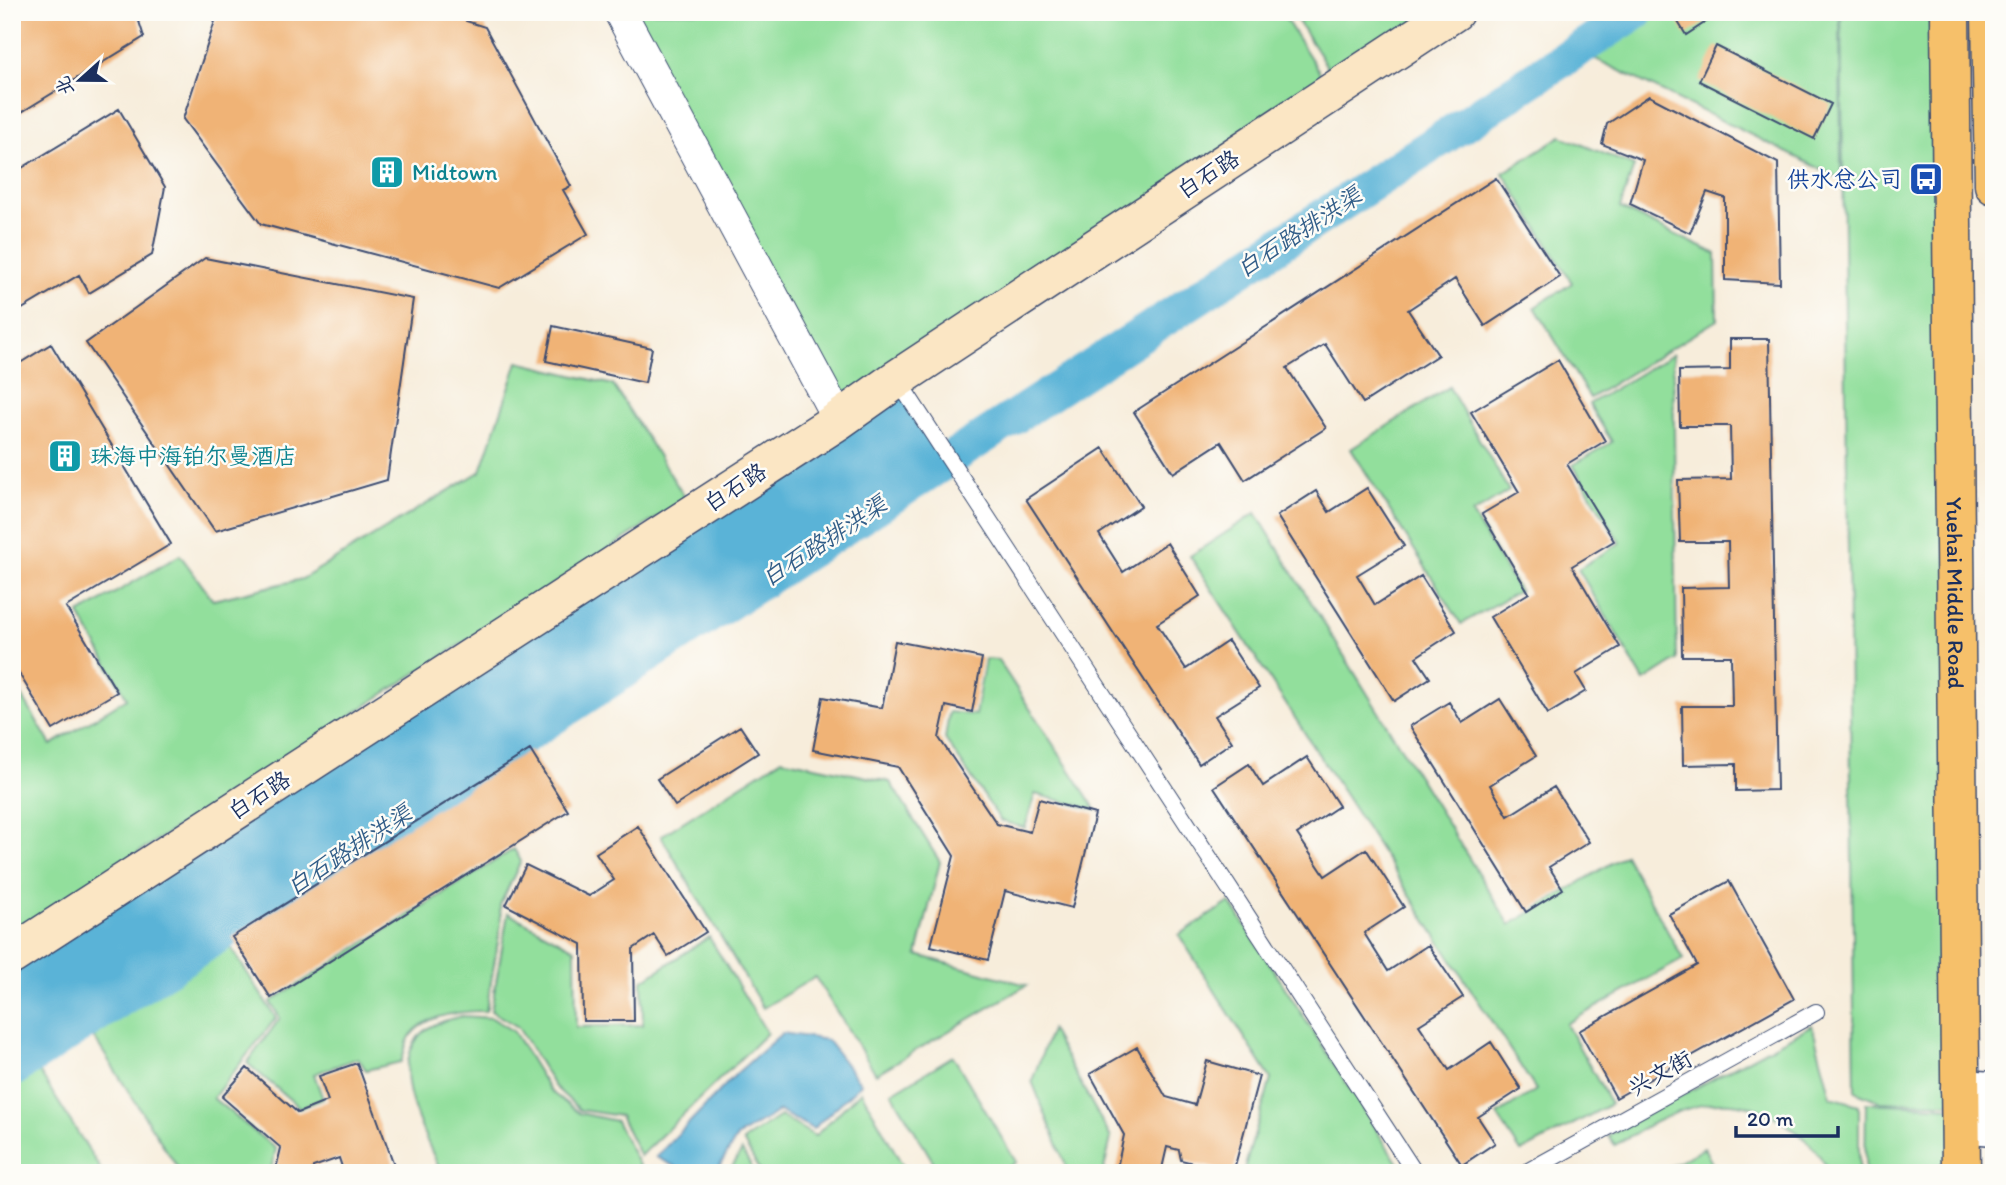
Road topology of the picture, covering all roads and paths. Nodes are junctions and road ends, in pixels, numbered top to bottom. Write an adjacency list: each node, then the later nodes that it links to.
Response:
1 (620, 12): 7 (street)
2 (1454, 12): 6 (main road, 白石路)
3 (1950, 12): 10 (highway, Yuehai Middle Road)
4 (1991, 12): 5 (highway)
5 (1994, 185)
6 (903, 388): 7 (main road, 白石路); 11 (lane)
7 (839, 420): 8 (main road, 白石路)
8 (12, 955)
9 (1816, 1012): 12 (lane, 兴文街)
10 (1977, 1107): 13 (highway, Yuehai Middle Road)
11 (1415, 1173)
12 (1525, 1173)
13 (1961, 1173)

